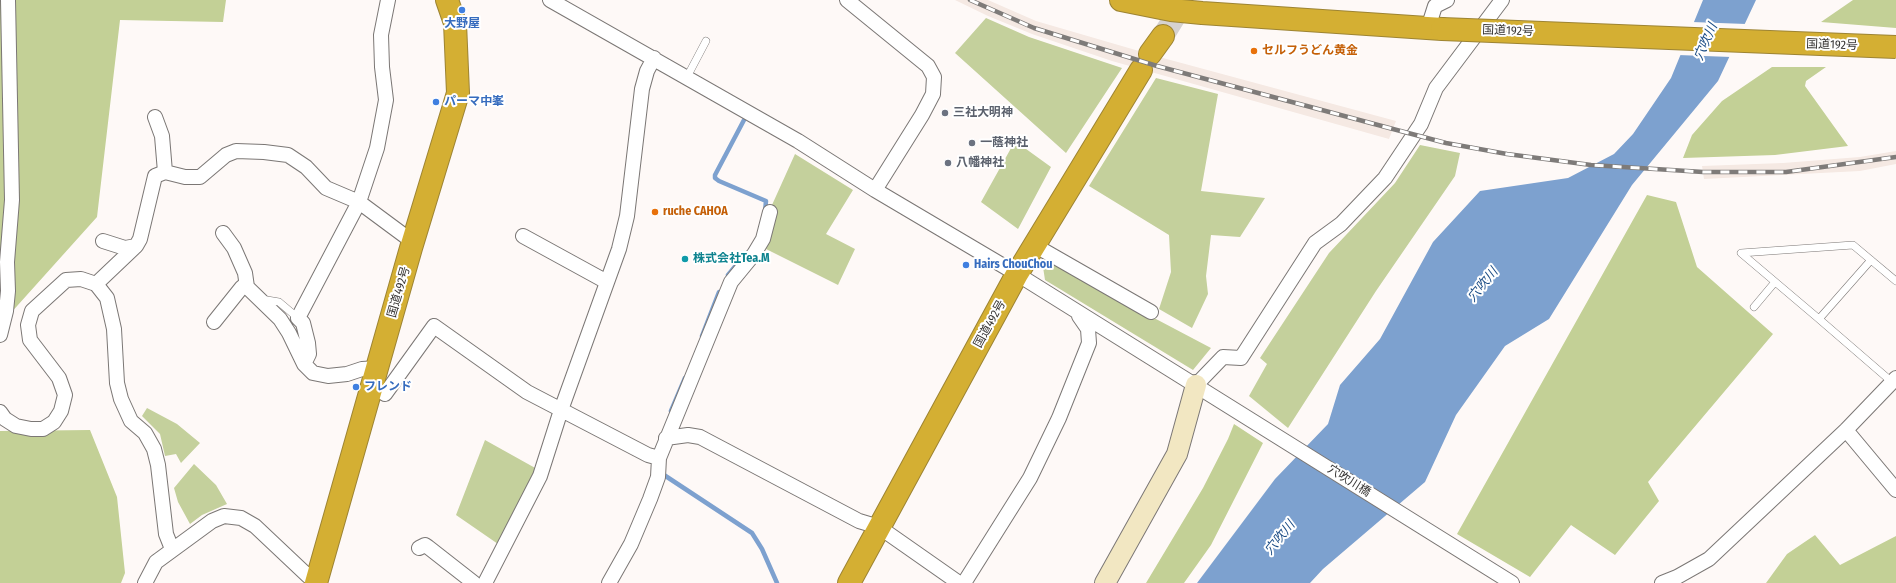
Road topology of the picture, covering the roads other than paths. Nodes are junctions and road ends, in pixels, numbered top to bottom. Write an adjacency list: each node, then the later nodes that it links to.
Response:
1 (8, 0): 40 (street)
2 (388, 0): 18 (street)
3 (447, 0): 23 (highway, 国道492号)
4 (550, 0): 13 (street, 穴吹川橋)
5 (847, 0): 17 (street)
6 (1121, 0): 9 (highway, 国道192号)
7 (1447, 0): 9 (street)
8 (1502, 0): 44 (street)
9 (1435, 28): 12 (highway, 国道192号, bridge)
10 (1163, 36): 24 (highway, 国道492号)
11 (706, 41): 14 (lane)
12 (1896, 48)
13 (654, 58): 14 (street, 穴吹川橋); 29 (street)
14 (687, 77): 17 (street, 穴吹川橋)
15 (155, 117): 16 (street)
16 (164, 172): 18 (street); 25 (street)
17 (875, 190): 27 (street, 穴吹川橋)
18 (359, 202): 23 (street); 37 (street)
19 (770, 212): 48 (street)
20 (223, 233): 32 (street)
21 (523, 236): 29 (street)
22 (103, 241): 25 (street)
23 (413, 242): 42 (highway, 国道492号)
24 (1034, 245): 27 (highway, 国道492号); 35 (street)
25 (136, 246): 31 (street)
26 (1871, 260): 28 (lane); 30 (lane); 38 (lane)
27 (1017, 274): 36 (street, 穴吹川橋); 51 (highway, 国道492号)
28 (1896, 281)
29 (607, 282): 45 (street)
30 (1775, 282): 34 (lane); 38 (lane)
31 (96, 284): 46 (street); 53 (street)
32 (247, 287): 33 (street); 39 (street)
33 (263, 303): 37 (lane); 41 (street)
34 (1754, 307)
35 (1151, 312)
36 (1077, 313): 44 (street, 穴吹川橋); 61 (street)
37 (298, 318): 41 (street)
38 (1819, 319): 43 (lane)
39 (214, 322)
40 (0, 335)
41 (304, 364): 42 (street)
42 (375, 377): 45 (street); 54 (highway, 国道492号)
43 (1894, 380): 47 (street)
44 (1196, 385): 62 (street); 63 (street, 穴吹川橋)
45 (561, 410): 49 (street); 57 (street)
46 (0, 412)
47 (1846, 430): 50 (street); 64 (street)
48 (666, 438): 49 (street); 51 (street)
49 (659, 458): 58 (street)
50 (1896, 490)
51 (879, 527): 59 (highway, 国道492号); 60 (street)
52 (419, 548): 56 (street)
53 (172, 549): 54 (street); 55 (street)
54 (317, 582)
55 (145, 583)
56 (474, 583)
57 (485, 583)
58 (610, 583)
59 (849, 583)
60 (959, 583)
61 (964, 583)
62 (1105, 583)
63 (1512, 583)
64 (1662, 583)

